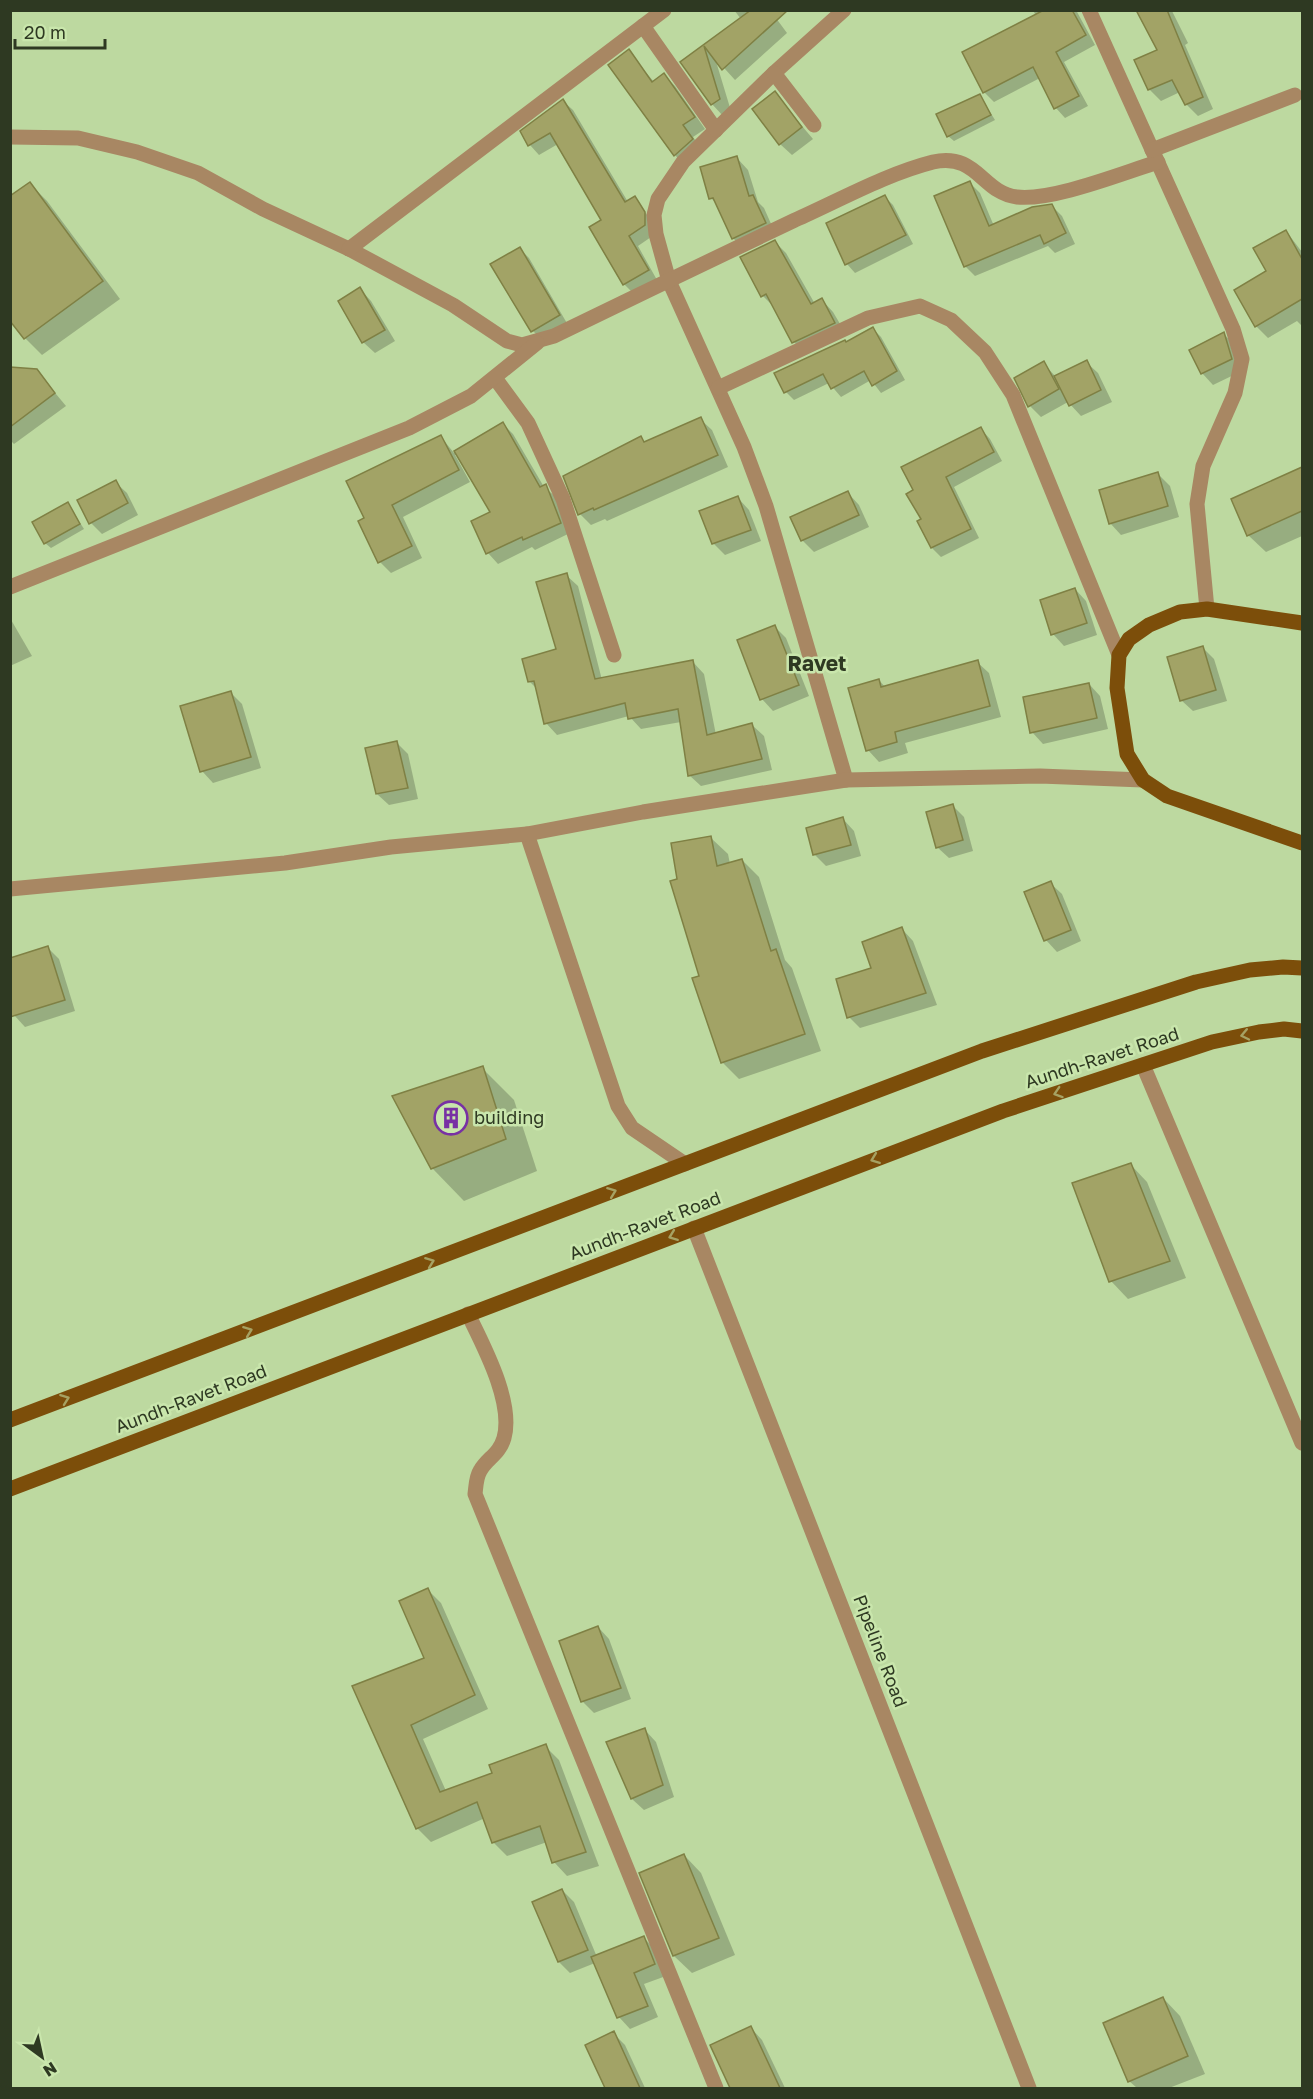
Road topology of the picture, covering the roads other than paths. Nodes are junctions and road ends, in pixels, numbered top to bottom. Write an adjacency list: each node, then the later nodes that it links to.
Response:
1 (664, 10): 4 (street)
2 (844, 10): 5 (street)
3 (1089, 10): 10 (street)
4 (643, 26): 8 (street); 11 (street)
5 (774, 73): 7 (street); 8 (street)
6 (1295, 95): 10 (street)
7 (814, 125)
8 (716, 130): 12 (street)
9 (10, 137): 11 (street)
10 (1155, 156): 12 (street); 17 (street)
11 (349, 249): 13 (street)
12 (669, 281): 13 (street); 15 (street)
13 (540, 341): 14 (street)
14 (495, 378): 16 (street); 19 (street)
15 (718, 388): 20 (street); 21 (street)
16 (10, 587)
17 (1207, 609): 18 (main road); 20 (main road)
18 (1302, 623)
19 (614, 655)
20 (1119, 655): 22 (main road)
21 (846, 780): 22 (street); 23 (street)
22 (1143, 780): 24 (main road)
23 (528, 834): 25 (street); 29 (street)
24 (1302, 843)
25 (10, 889)
26 (1302, 968): 29 (main road)
27 (1302, 1031): 28 (main road, Aundh-Ravet Road, one-way to 28)
28 (1143, 1065): 30 (main road, Aundh-Ravet Road, one-way to 30); 33 (street)
29 (685, 1164): 32 (main road, one-way to 29)
30 (694, 1228): 31 (main road, Aundh-Ravet Road, one-way to 31); 36 (street, Pipeline Road)
31 (468, 1314): 34 (main road, Aundh-Ravet Road); 35 (street)
32 (10, 1420)
33 (1302, 1443)
34 (10, 1489)
35 (716, 2088)
36 (1029, 2088)

